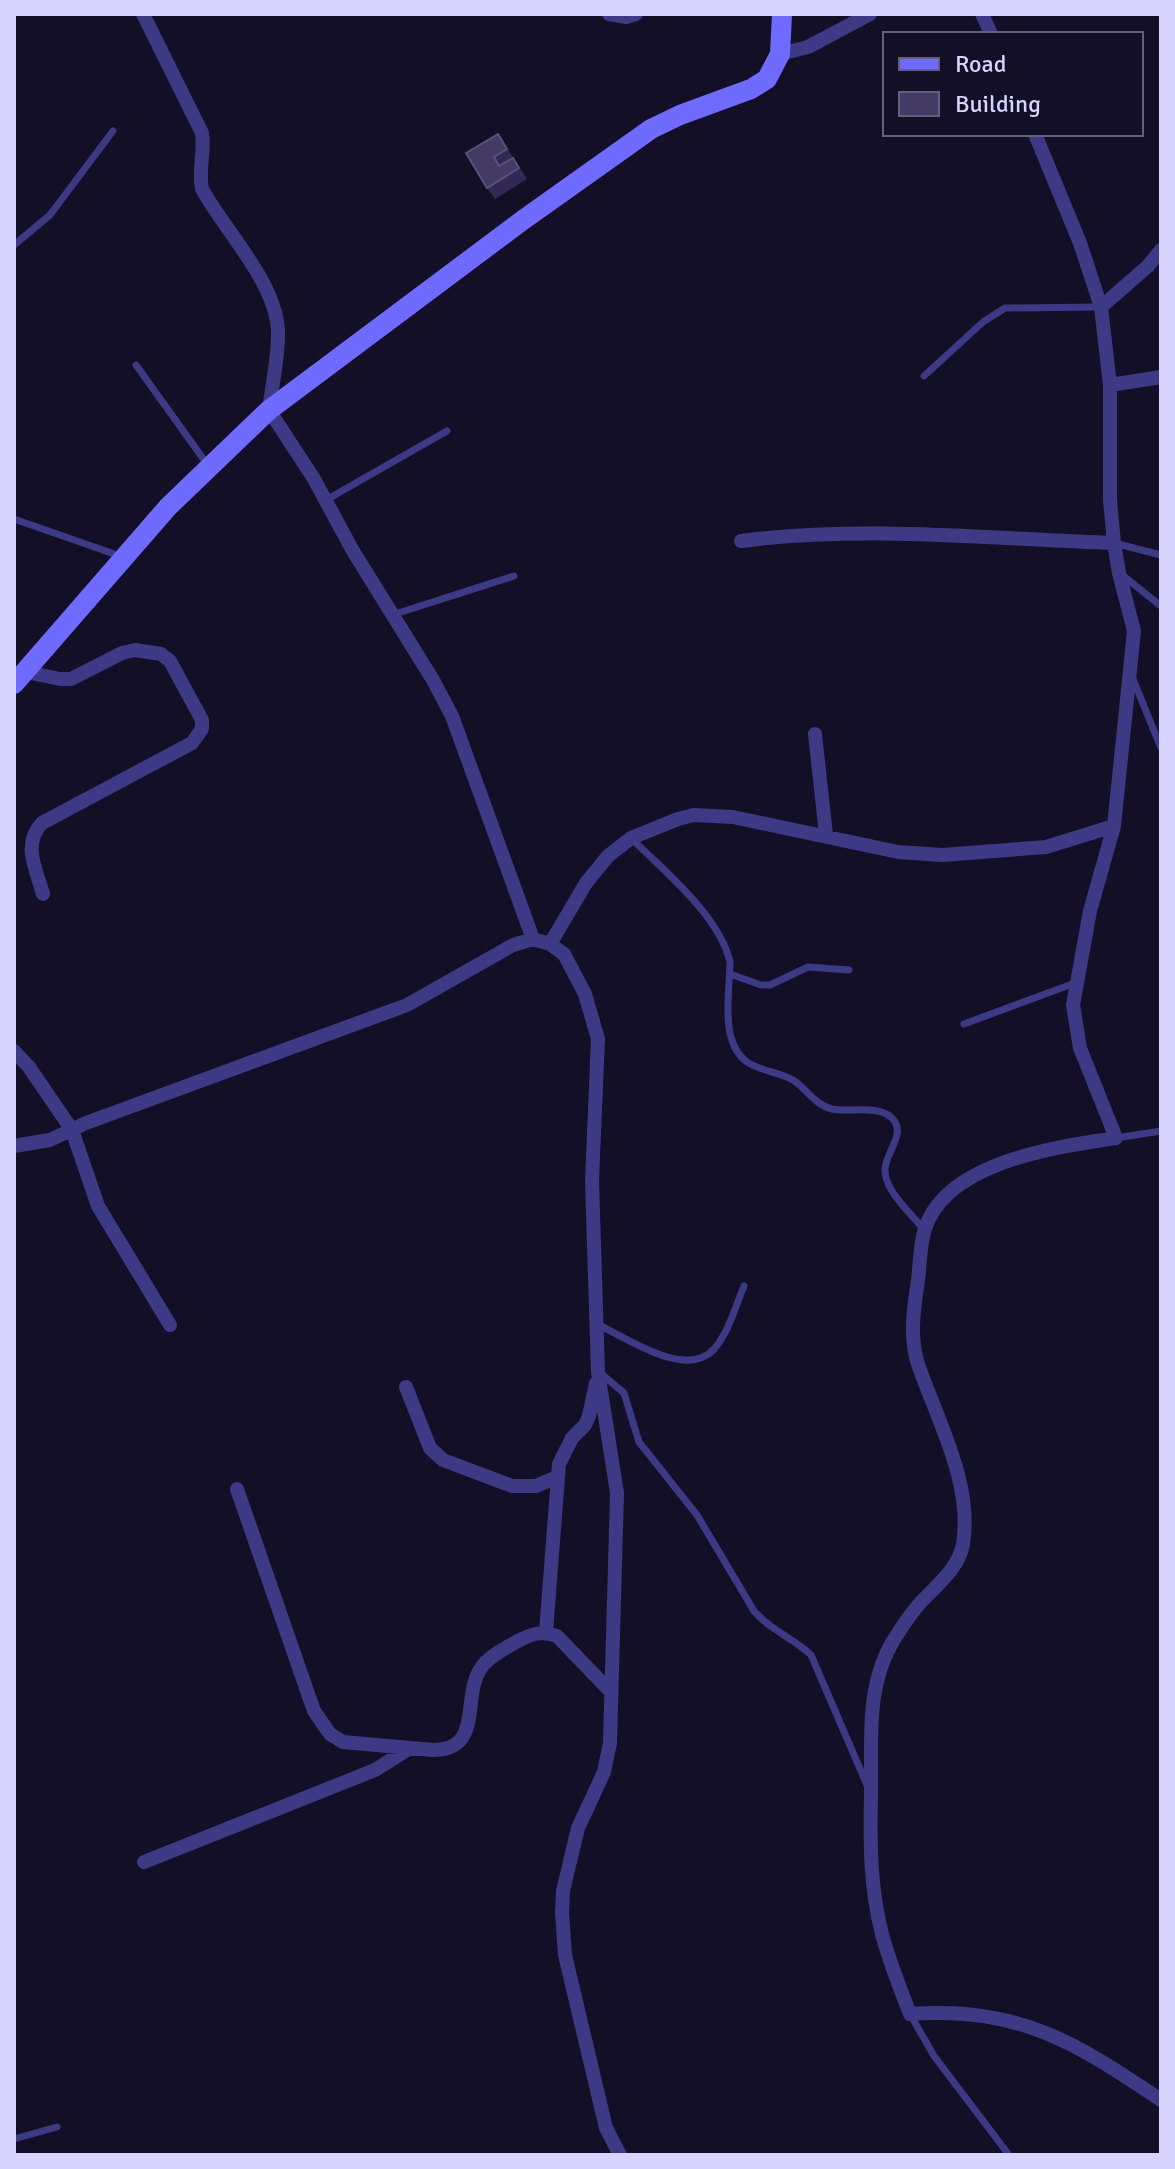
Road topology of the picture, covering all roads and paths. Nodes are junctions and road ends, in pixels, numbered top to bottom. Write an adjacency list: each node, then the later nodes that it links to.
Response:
1 (143, 14): 16 (street)
2 (609, 14): 3 (street)
3 (636, 14)
4 (782, 14): 6 (street)
5 (870, 14): 6 (street)
6 (780, 54): 16 (street)
7 (113, 131): 9 (lane)
8 (1036, 136): 11 (street)
9 (14, 245)
10 (1161, 250): 11 (street)
11 (1101, 307): 13 (lane); 15 (street)
12 (136, 365): 18 (lane)
13 (924, 376)
14 (1161, 377): 15 (street)
15 (1110, 385): 22 (street)
16 (269, 410): 18 (street); 19 (street)
17 (447, 431): 19 (lane)
18 (209, 466): 24 (street)
19 (326, 500): 28 (street)
20 (14, 519): 24 (lane)
21 (741, 541): 22 (street)
22 (1114, 543): 23 (lane); 25 (street)
23 (1161, 555)
24 (125, 558): 30 (street)
25 (1119, 573): 27 (lane); 29 (street)
26 (514, 576): 28 (lane)
27 (1161, 606)
28 (392, 615): 37 (street)
29 (1131, 675): 32 (lane); 33 (street)
30 (20, 678): 36 (street)
31 (815, 734): 34 (street)
32 (1161, 748)
33 (1114, 826): 34 (street); 41 (street)
34 (826, 835): 35 (street)
35 (631, 838): 38 (street); 40 (lane)
36 (43, 894)
37 (533, 939): 38 (street); 44 (street)
38 (550, 944): 50 (street)
39 (849, 970): 40 (lane)
40 (730, 974): 48 (lane)
41 (1075, 983): 42 (lane); 46 (street)
42 (964, 1024)
43 (14, 1051): 44 (street)
44 (72, 1130): 47 (street); 51 (street)
45 (1161, 1131): 46 (lane)
46 (1116, 1138): 48 (street)
47 (14, 1146)
48 (924, 1230): 59 (street)
49 (744, 1286): 50 (lane)
50 (597, 1324): 52 (street)
51 (170, 1325)
52 (598, 1372): 54 (street); 57 (street); 59 (lane)
53 (406, 1387): 54 (street)
54 (557, 1477): 56 (street)
55 (237, 1489): 58 (street)
56 (546, 1632): 57 (street); 58 (street)
57 (611, 1692): 65 (street)
58 (410, 1748): 60 (street)
59 (871, 1794): 61 (street)
60 (144, 1862)
61 (910, 2014): 62 (street); 66 (lane)
62 (1161, 2100)
63 (57, 2127): 64 (lane)
64 (14, 2139)
65 (620, 2155)
66 (1009, 2155)

